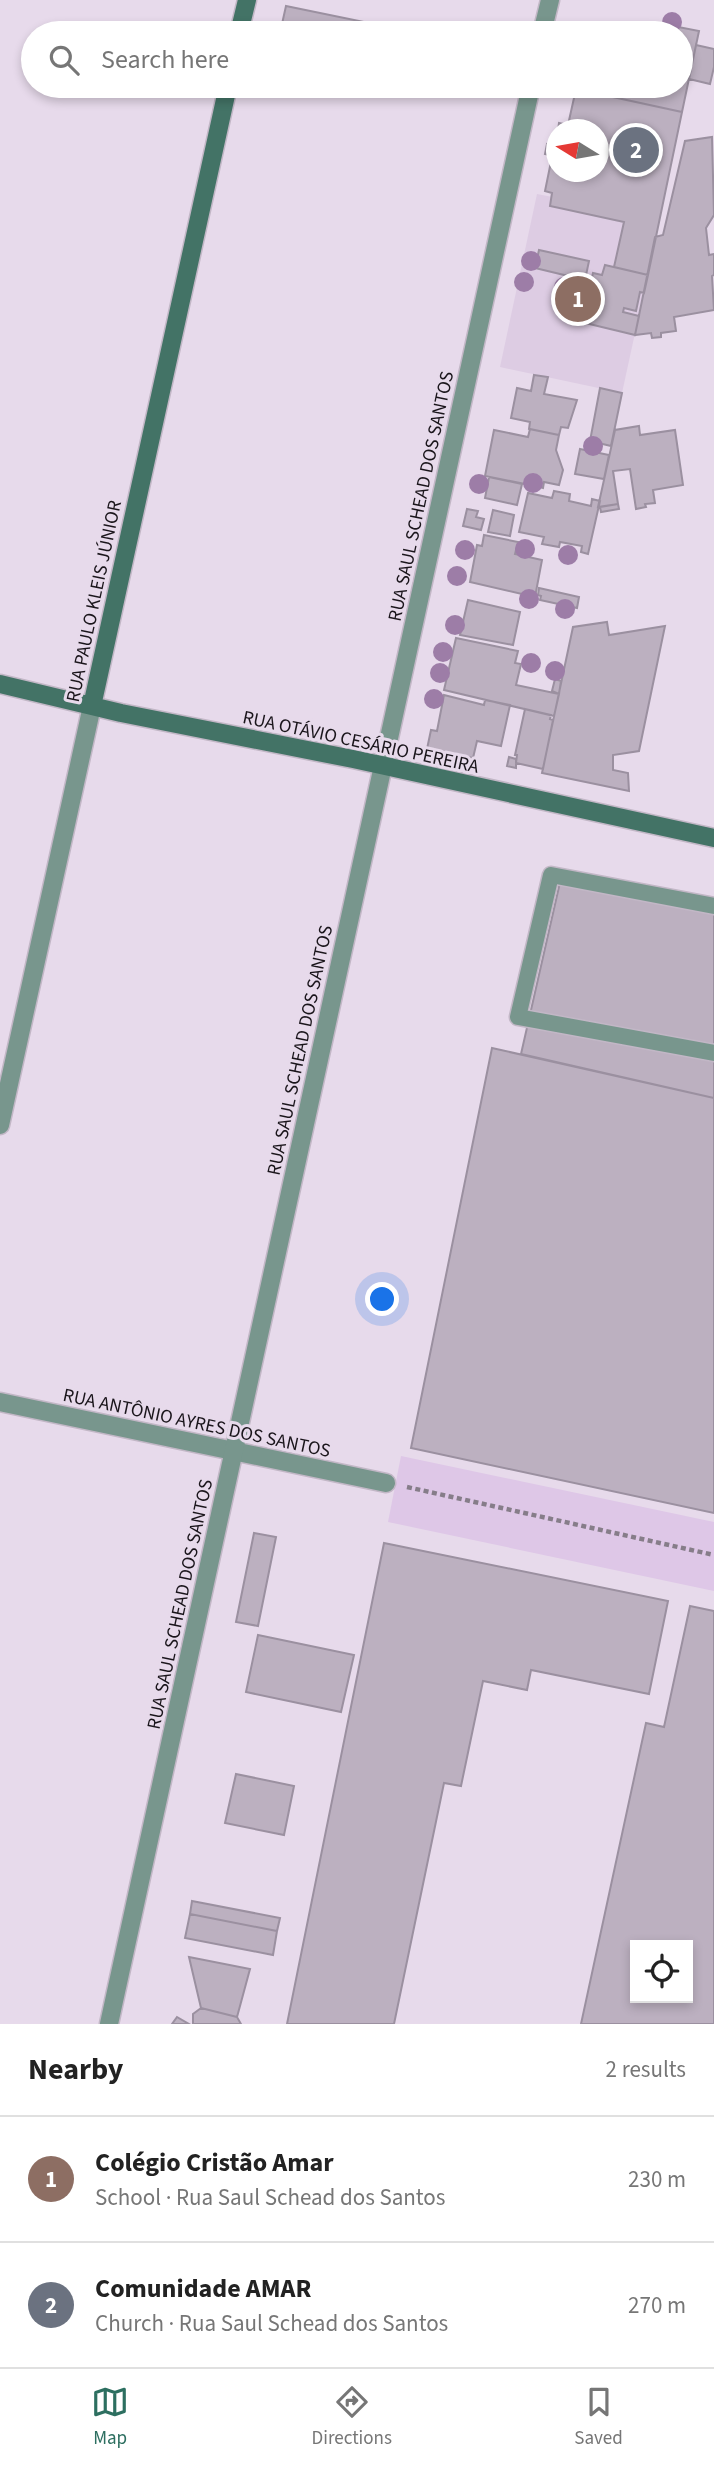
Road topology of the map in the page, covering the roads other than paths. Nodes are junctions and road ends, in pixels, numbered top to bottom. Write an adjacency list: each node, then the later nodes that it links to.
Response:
1 (247, 0): 3 (main road)
2 (550, 0): 4 (street)
3 (242, 21)
4 (545, 21)
5 (225, 98): 8 (main road, RUA PAULO KLEIS JÚNIOR)
6 (528, 98): 9 (street, RUA SAUL SCHEAD DOS SANTOS)
7 (0, 684): 8 (main road, RUA OTÁVIO CESÁRIO PEREIRA)
8 (92, 706): 9 (main road, RUA OTÁVIO CESÁRIO PEREIRA); 13 (street, RUA PAULO KLEIS JÚNIOR)
9 (383, 766): 10 (main road, RUA OTÁVIO CESÁRIO PEREIRA); 15 (street, RUA SAUL SCHEAD DOS SANTOS)
10 (714, 838)
11 (714, 906): 12 (lane)
12 (714, 1053)
13 (0, 1125)
14 (0, 1402): 15 (street, RUA ANTÔNIO AYRES DOS SANTOS)
15 (234, 1451): 16 (street, RUA ANTÔNIO AYRES DOS SANTOS); 17 (street, RUA SAUL SCHEAD DOS SANTOS)
16 (386, 1482)
17 (109, 2024)

